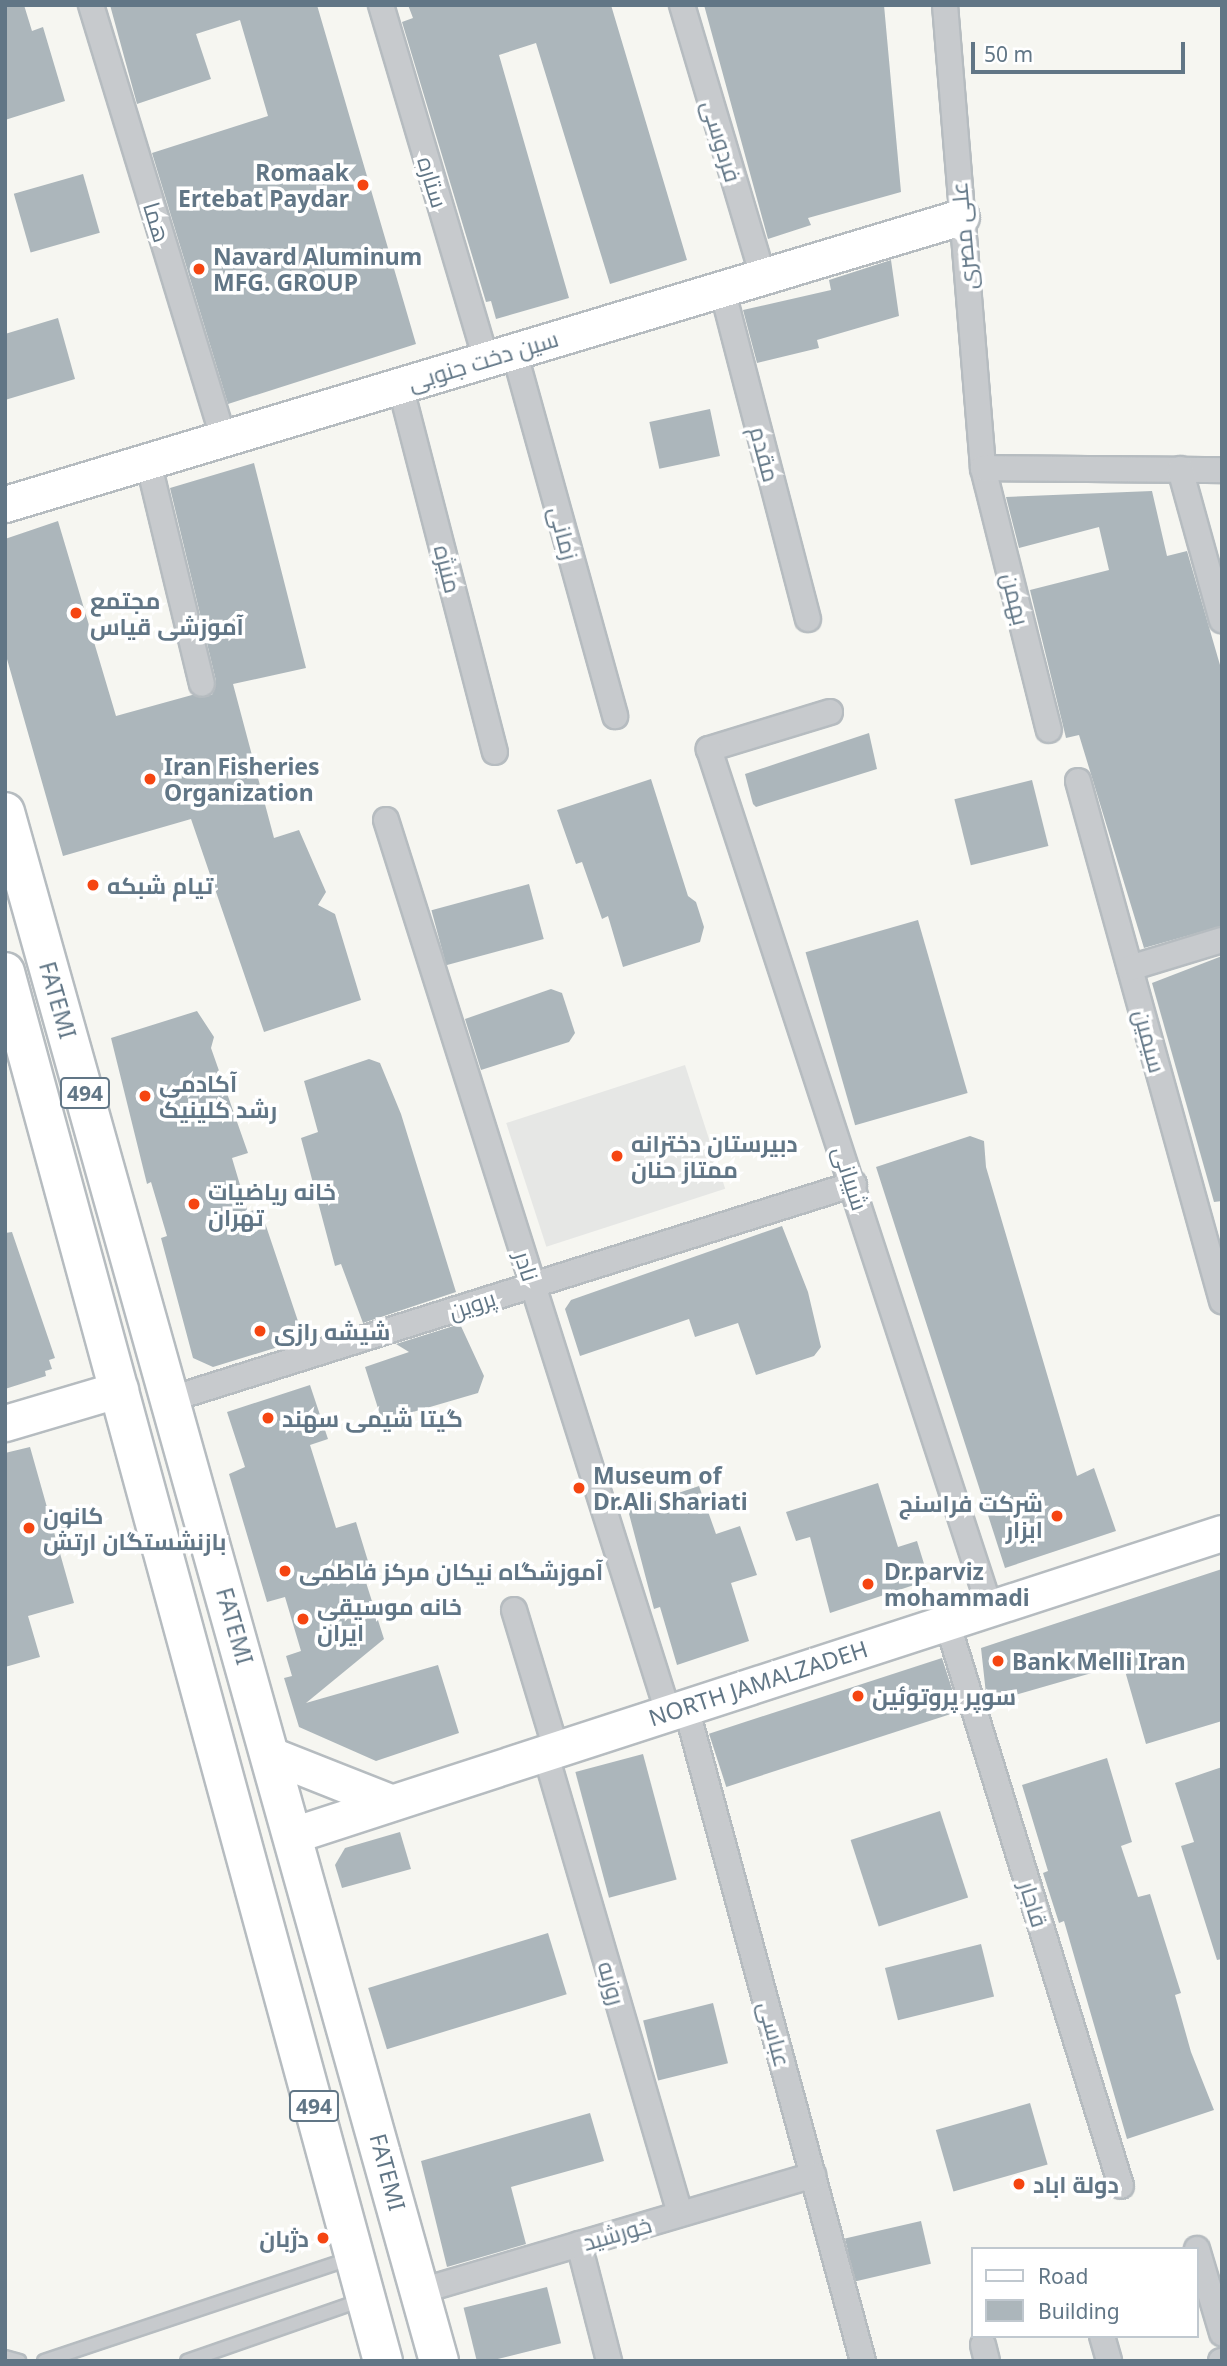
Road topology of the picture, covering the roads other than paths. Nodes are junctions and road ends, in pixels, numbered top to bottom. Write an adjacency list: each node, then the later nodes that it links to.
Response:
1 (91, 5): 10 (street, هما)
2 (381, 5): 8 (street, ستاره)
3 (682, 5): 6 (street, فردوسی)
4 (945, 5): 5 (street, علی مصری)
5 (961, 217): 6 (street, سین دخت جنوبی); 12 (street, علی مصری)
6 (762, 276): 7 (street, سین دخت جنوبی)
7 (722, 289): 8 (street, سین دخت جنوبی); 16 (street, مقدم)
8 (500, 355): 9 (street, سین دخت جنوبی); 20 (street, زمانی)
9 (400, 385): 10 (street, سین دخت جنوبی); 22 (street, منیژه)
10 (223, 438): 11 (street, سین دخت جنوبی)
11 (148, 461): 15 (street, سین دخت جنوبی); 18 (street)
12 (983, 468): 13 (street); 21 (street, بهمن)
13 (1180, 469): 14 (street); 17 (street)
14 (1222, 470)
15 (5, 504)
16 (807, 619)
17 (1222, 620)
18 (202, 684)
19 (830, 712): 29 (street, شیبانی)
20 (615, 716)
21 (1049, 730)
22 (495, 752)
23 (1078, 781): 27 (street, سیمین)
24 (5, 812): 32 (main road, FATEMI / 494)
25 (386, 820): 30 (street, نادر)
26 (1222, 940): 27 (street)
27 (1130, 968): 31 (street, سیمین)
28 (5, 972): 33 (main road, FATEMI / 494)
29 (853, 1184): 30 (street, پروین); 36 (street, شیبانی)
30 (533, 1285): 32 (street, پروین); 39 (street, نادر)
31 (1222, 1301)
32 (168, 1387): 33 (main road); 41 (main road, FATEMI / 494)
33 (120, 1389): 34 (street); 44 (main road, FATEMI / 494)
34 (5, 1423)
35 (1222, 1533): 36 (street, NORTH JAMALZADEH)
36 (990, 1608): 38 (street, NORTH JAMALZADEH)
37 (514, 1610): 40 (street, روزبه)
38 (947, 1622): 39 (street, NORTH JAMALZADEH); 46 (street, قاجار)
39 (677, 1710): 40 (street, NORTH JAMALZADEH); 45 (street, عباسی)
40 (550, 1751): 42 (street, NORTH JAMALZADEH); 47 (street, روزبه)
41 (271, 1755): 42 (street); 43 (main road, FATEMI / 494)
42 (390, 1802): 43 (street, NORTH JAMALZADEH)
43 (293, 1835): 44 (main road); 51 (main road, FATEMI / 494)
44 (244, 1851): 50 (main road, FATEMI / 494)
45 (813, 2175): 47 (street, خورشید); 62 (street, عباسی)
46 (1121, 2186)
47 (680, 2214): 48 (street, خورشید)
48 (579, 2244): 51 (street, خورشید); 61 (street)
49 (1199, 2256): 53 (street)
50 (355, 2257): 52 (main road, FATEMI / 494); 57 (lane)
51 (420, 2291): 60 (main road, FATEMI / 494)
52 (367, 2299): 58 (lane); 59 (main road, FATEMI / 494)
53 (1222, 2333)
54 (1103, 2338): 63 (street)
55 (5, 2357): 56 (lane)
56 (19, 2361)
57 (44, 2361)
58 (187, 2361)
59 (383, 2361)
60 (439, 2361)
61 (609, 2361)
62 (863, 2361)
63 (1109, 2361)

